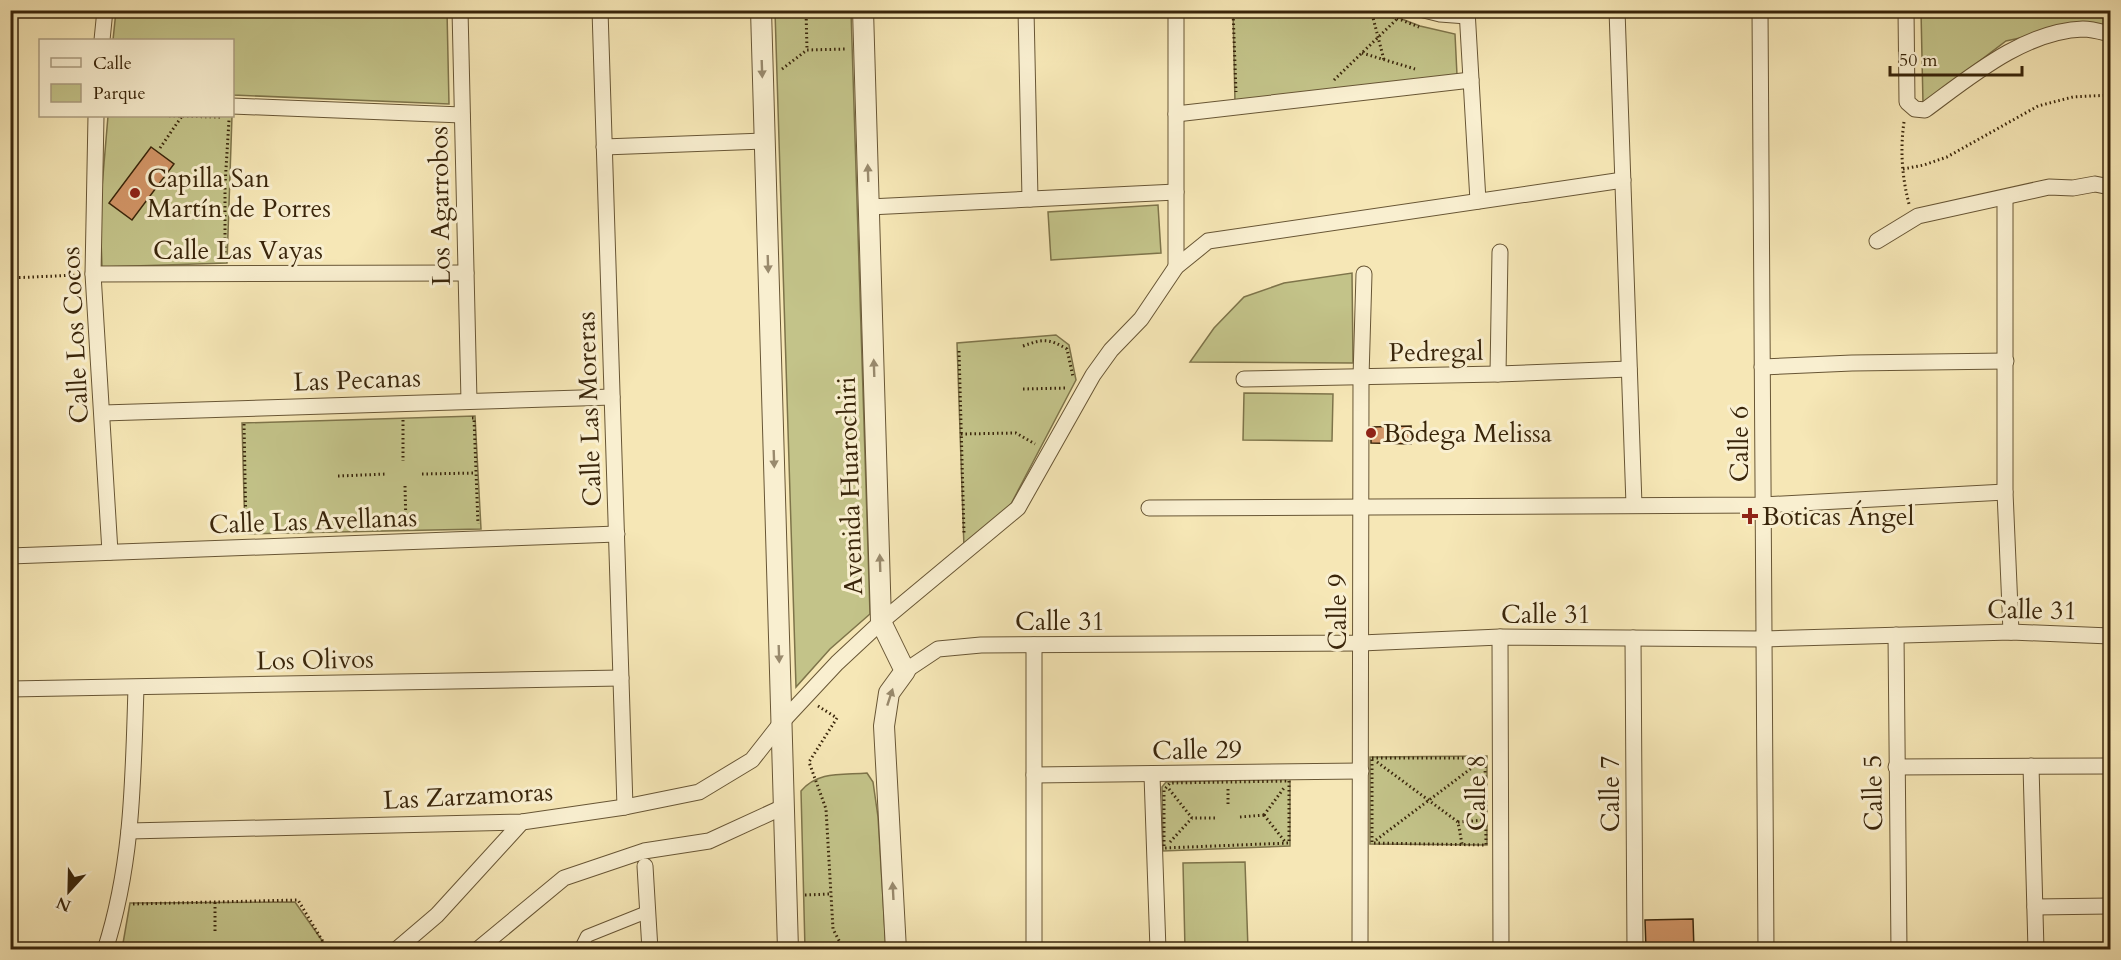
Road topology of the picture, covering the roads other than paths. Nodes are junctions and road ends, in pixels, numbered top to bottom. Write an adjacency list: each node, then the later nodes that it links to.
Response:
1 (105, 10): 14 (street)
2 (459, 10): 18 (street, Los Agarrobos)
3 (600, 10): 21 (street, Calle Las Moreras)
4 (761, 10): 20 (street, one-way to 20)
5 (863, 10): 28 (street, Avenida Huarochiri, one-way to 5)
6 (1026, 10): 26 (street)
7 (1176, 10): 17 (street)
8 (1424, 10): 12 (street)
9 (1617, 10): 22 (street)
10 (1760, 10): 36 (street, Calle 6)
11 (1906, 10): 13 (street)
12 (1467, 13): 15 (street)
13 (2110, 34)
14 (102, 39)
15 (1471, 80): 17 (street); 27 (street)
16 (234, 106): 18 (street)
17 (1176, 114): 24 (street)
18 (462, 115): 32 (street, Los Agarrobos)
19 (96, 117): 33 (street, Calle Los Cocos)
20 (764, 141): 21 (street); 65 (street, one-way to 65)
21 (604, 147): 41 (street, Calle Las Moreras)
22 (1623, 180): 27 (street, Las Zarzamoras); 37 (street)
23 (2110, 188): 25 (street)
24 (1176, 192): 26 (street); 31 (street)
25 (2005, 198): 29 (street); 35 (street)
26 (1030, 200): 28 (street)
27 (1479, 201): 31 (street, Las Zarzamoras)
28 (869, 207): 52 (street, Avenida Huarochiri, one-way to 28)
29 (1877, 241)
30 (1500, 252): 38 (street)
31 (1176, 267): 52 (street, Las Zarzamoras)
32 (466, 273): 33 (street, Calle Las Vayas); 42 (street, Los Agarrobos)
33 (93, 274): 43 (street, Calle Los Cocos)
34 (1364, 274): 39 (street, Calle 9)
35 (2006, 361): 36 (street); 44 (street)
36 (1762, 368): 46 (street, Calle 6)
37 (1629, 369): 38 (street, Pedregal); 45 (street)
38 (1498, 374): 39 (street, Pedregal)
39 (1361, 377): 40 (street, Pedregal); 47 (street, Calle 9)
40 (1244, 379)
41 (612, 397): 42 (street, Las Pecanas); 49 (street, Calle Las Moreras)
42 (469, 401): 43 (street, Las Pecanas)
43 (103, 413): 50 (street, Calle Los Cocos)
44 (2005, 492): 46 (street); 53 (street)
45 (1634, 505): 46 (street); 47 (street)
46 (1763, 505): 58 (street, Calle 6)
47 (1361, 507): 48 (street); 59 (street, Calle 9)
48 (1149, 508)
49 (617, 534): 50 (street, Calle Las Avellanas); 62 (street, Calle Las Moreras)
50 (110, 552): 51 (street, Calle Las Avellanas)
51 (10, 556)
52 (881, 622): 61 (street, Avenida Huarochiri); 65 (street, Las Zarzamoras)
53 (2011, 632): 54 (street, Calle 31); 55 (street, Calle 31)
54 (1896, 636): 58 (street, Calle 31); 68 (street, Calle 5)
55 (2110, 636)
56 (1500, 637): 57 (street, Calle 31); 59 (street, Calle 31); 90 (street, Calle 8)
57 (1633, 638): 58 (street, Calle 31); 91 (street, Calle 7)
58 (1764, 639): 92 (street, Calle 6)
59 (1361, 643): 60 (street, Calle 31); 69 (street, Calle 9)
60 (1034, 645): 61 (street, Calle 31); 70 (street)
61 (905, 671): 86 (street, one-way to 61)
62 (621, 678): 63 (street, Los Olivos); 72 (street, Calle Las Moreras)
63 (136, 688): 64 (street, Los Olivos); 75 (street)
64 (10, 689)
65 (781, 723): 72 (street, Las Zarzamoras); 73 (street)
66 (2031, 766): 67 (street); 68 (street); 78 (street)
67 (2110, 766)
68 (1896, 767): 93 (street, Calle 5)
69 (1361, 771): 71 (street, Calle 29); 89 (street, Calle 9)
70 (1034, 775): 71 (street, Calle 29); 87 (street)
71 (1152, 775): 88 (street)
72 (625, 807): 74 (street, Las Zarzamoras)
73 (783, 807): 82 (street); 85 (street)
74 (522, 822): 75 (street, Las Zarzamoras); 81 (street)
75 (129, 831): 80 (street)
76 (645, 867): 79 (street)
77 (2110, 906): 78 (street)
78 (2035, 907): 94 (street)
79 (647, 912): 83 (street); 84 (street)
80 (105, 950)
81 (396, 950)
82 (477, 950)
83 (580, 950)
84 (650, 950)
85 (788, 950)
86 (896, 950)
87 (1034, 950)
88 (1158, 950)
89 (1363, 950)
90 (1501, 950)
91 (1635, 950)
92 (1766, 950)
93 (1899, 950)
94 (2036, 950)

